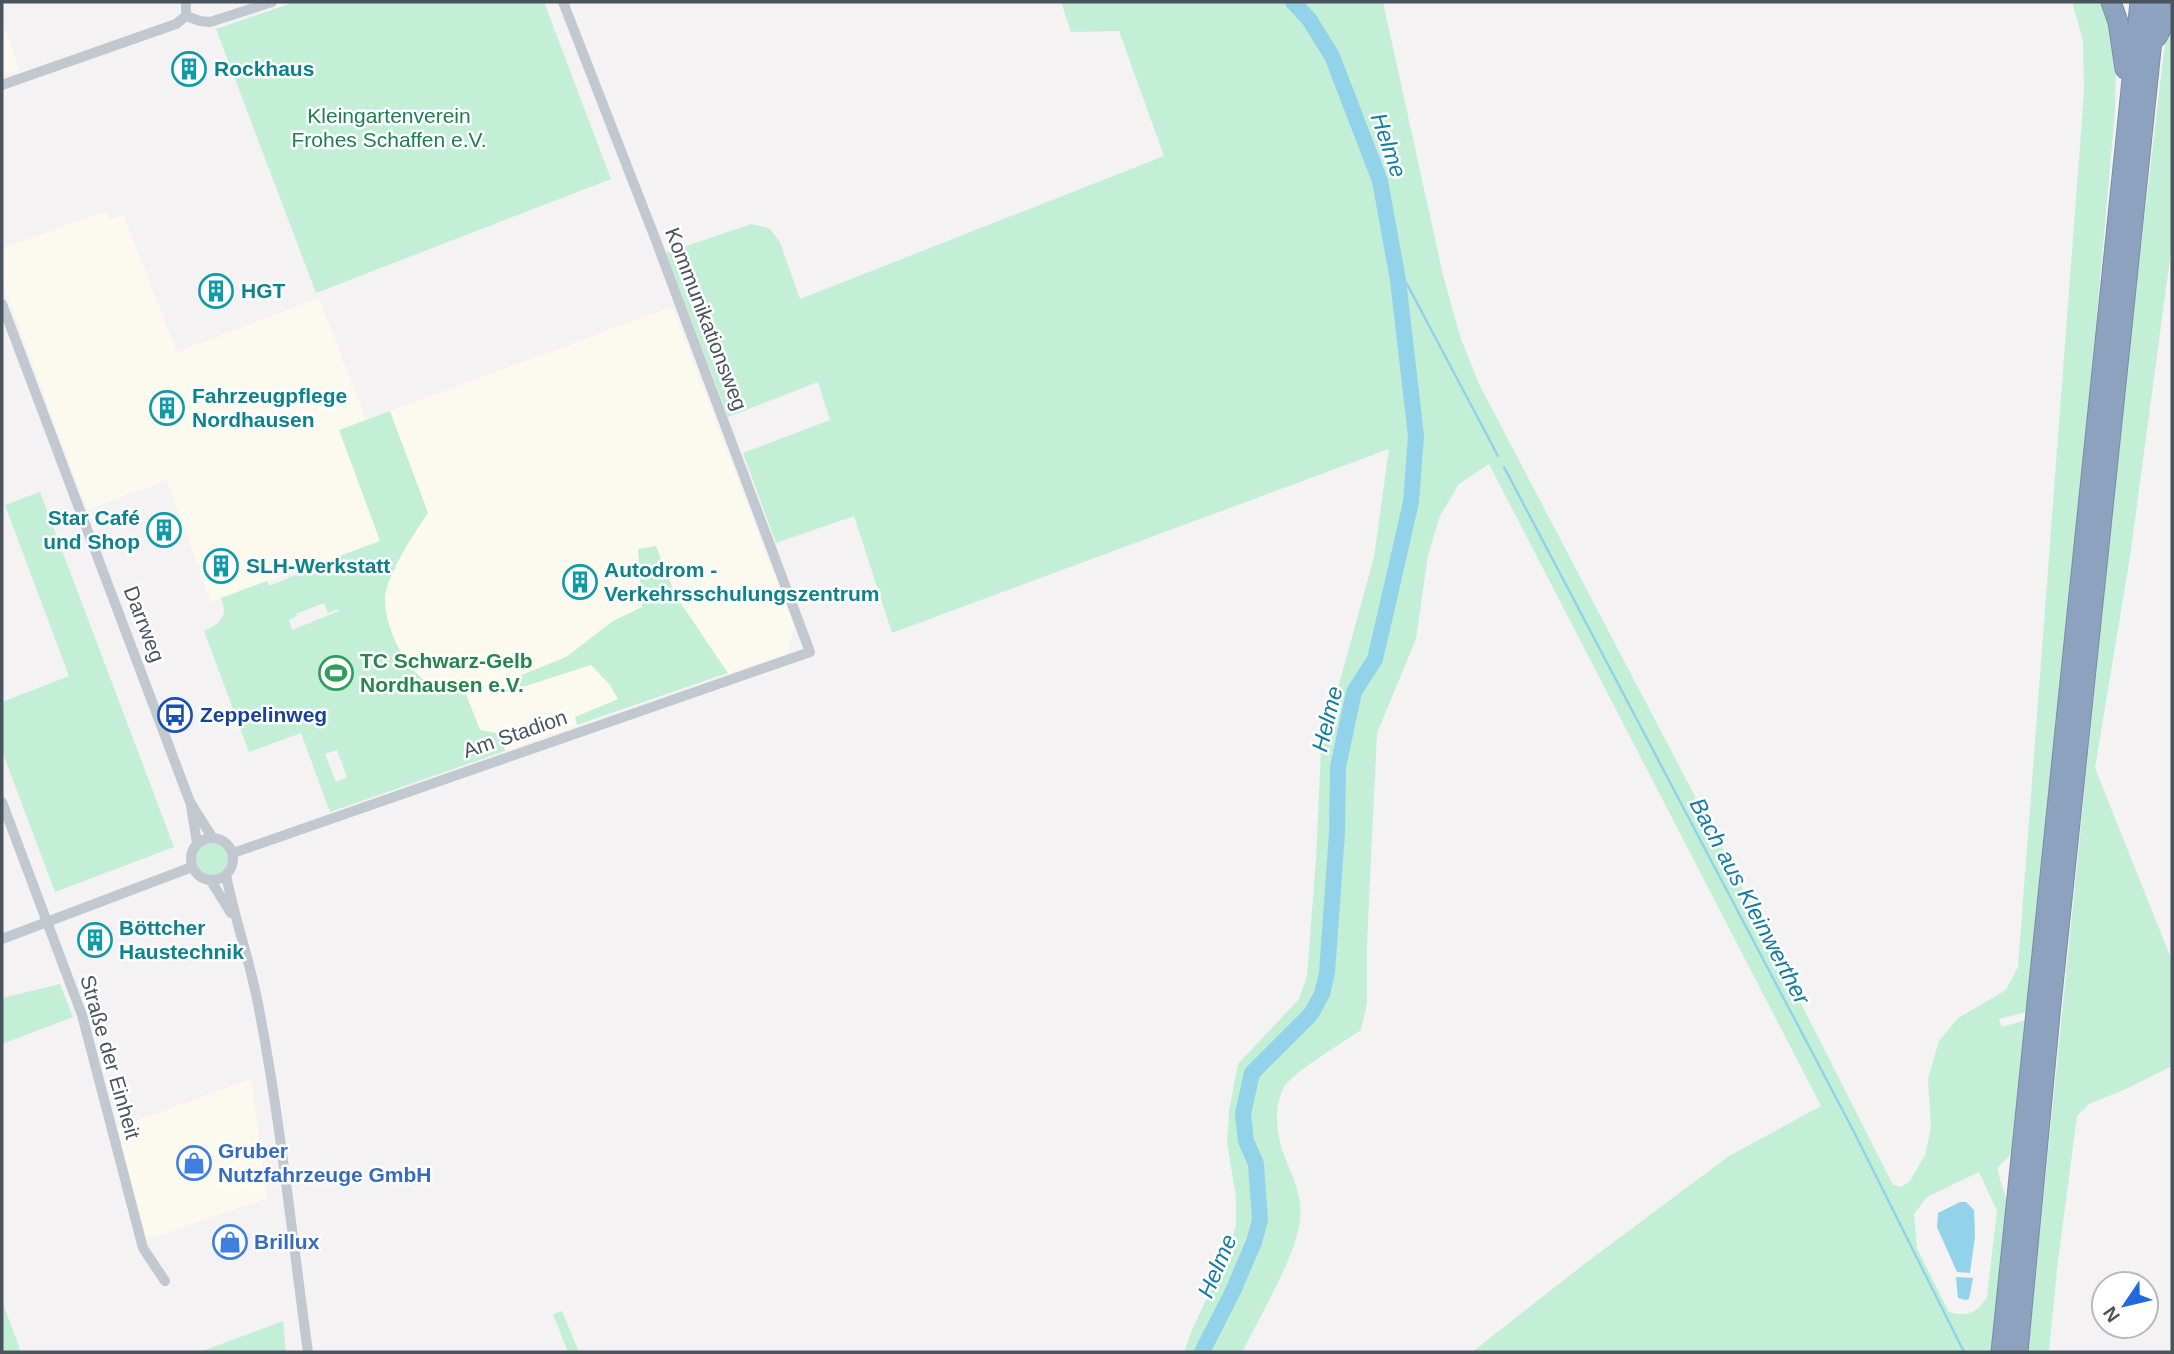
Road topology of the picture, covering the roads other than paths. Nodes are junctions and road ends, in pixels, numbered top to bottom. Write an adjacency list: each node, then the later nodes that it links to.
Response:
1 (186, 2): 8 (street)
2 (272, 2): 8 (street)
3 (563, 2): 13 (street, Kommunikationsweg)
4 (2111, 2): 11 (highway)
5 (2140, 2): 11 (highway)
6 (2156, 2): 9 (highway)
7 (2172, 7): 9 (highway)
8 (186, 16): 10 (street)
9 (2151, 51): 26 (highway)
10 (2, 85)
11 (2129, 106): 26 (highway)
12 (2, 304): 14 (street, Darrweg)
13 (810, 652): 18 (street, Am Stadion)
14 (190, 802): 16 (street, Darrweg); 17 (street, Darrweg)
15 (2, 803): 23 (street, Straße der Einheit)
16 (212, 837): 17 (street); 18 (street, Darrweg)
17 (197, 844): 19 (street, Darrweg)
18 (233, 852): 20 (street)
19 (192, 867): 21 (street); 23 (street)
20 (226, 875): 21 (street); 22 (street)
21 (212, 881): 22 (street)
22 (234, 919): 27 (street)
23 (47, 922): 24 (street); 25 (street, Straße der Einheit)
24 (2, 939)
25 (165, 1282)
26 (2010, 1349)
27 (308, 1352)

